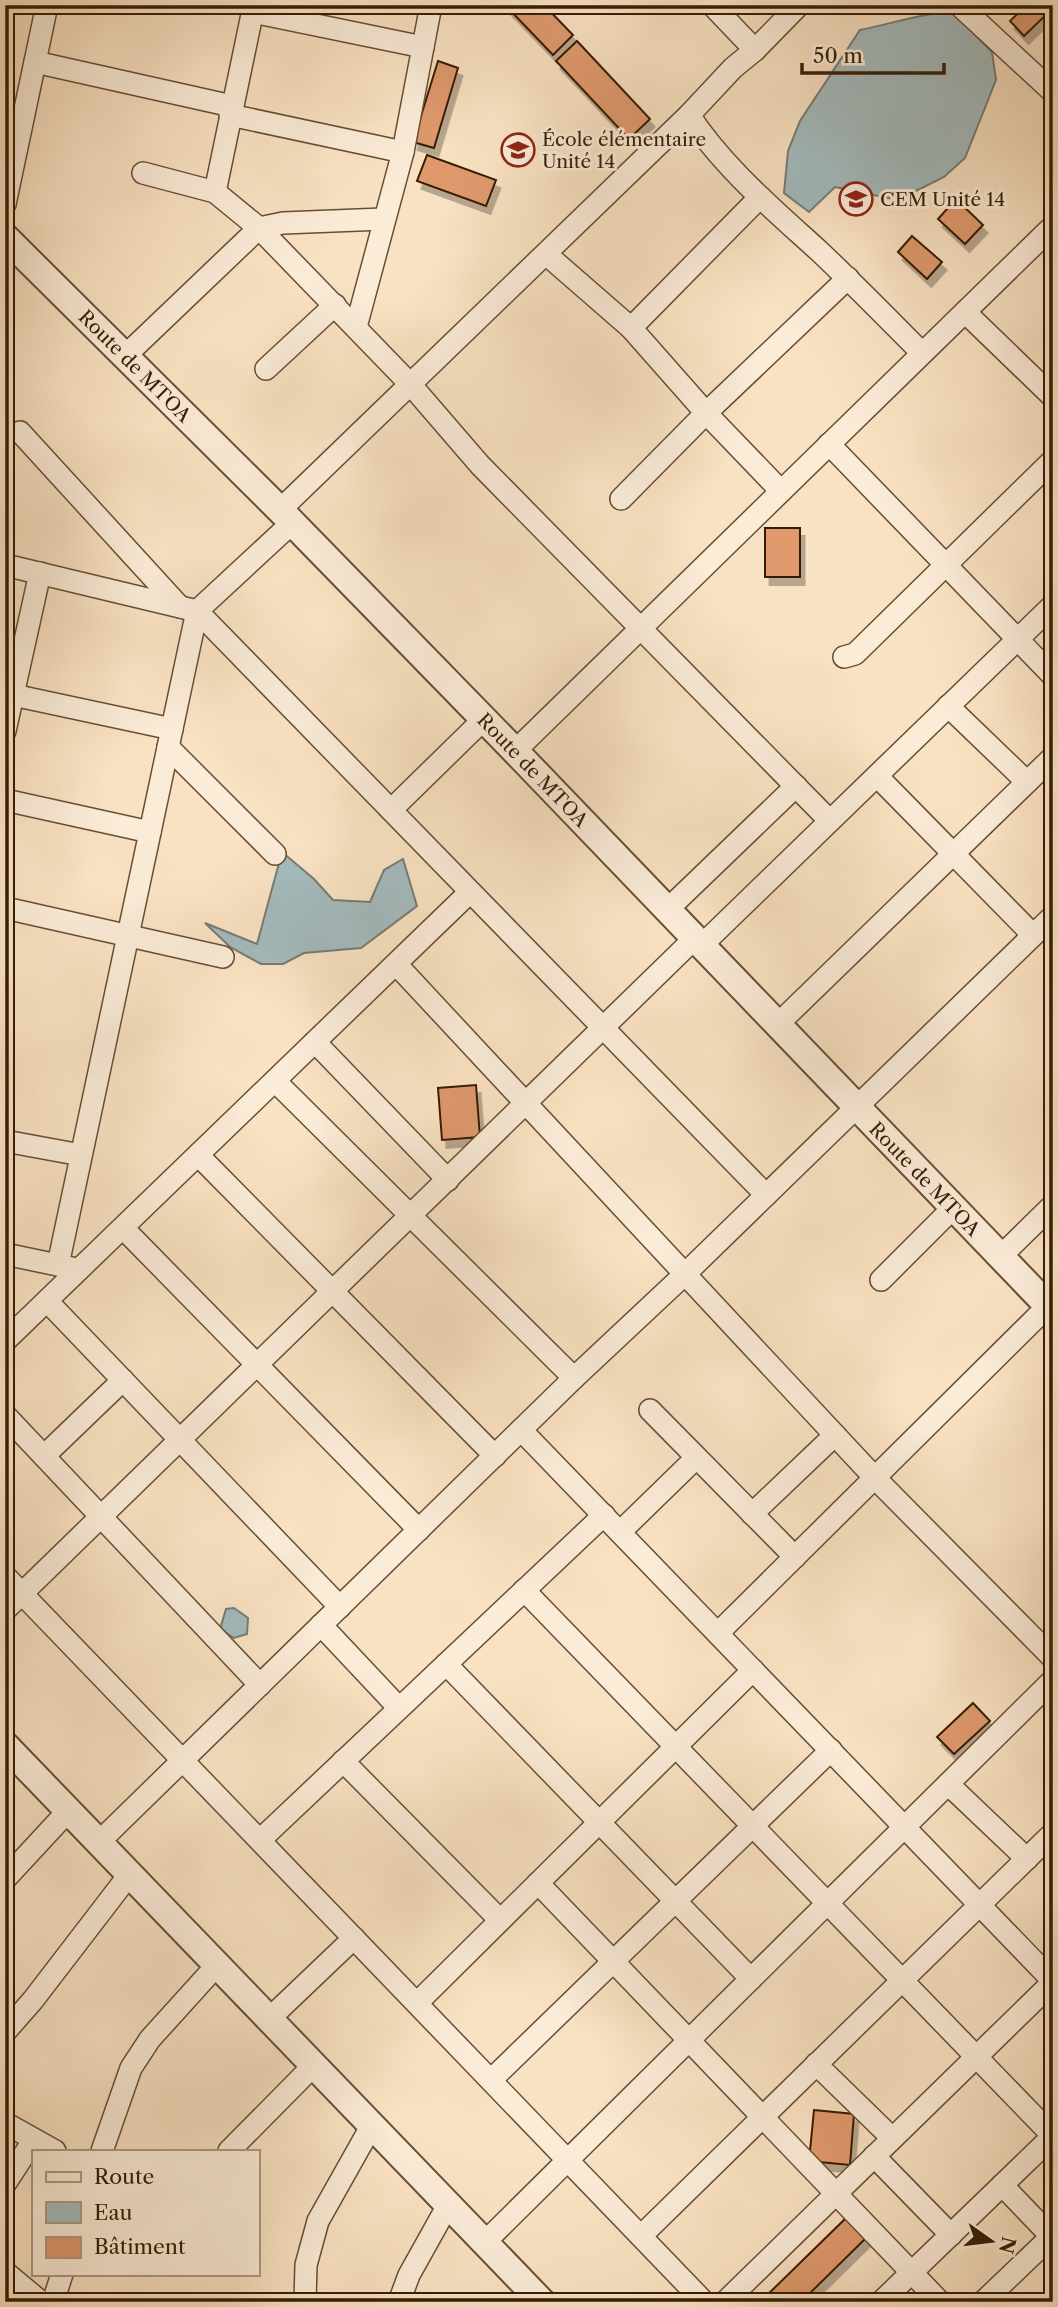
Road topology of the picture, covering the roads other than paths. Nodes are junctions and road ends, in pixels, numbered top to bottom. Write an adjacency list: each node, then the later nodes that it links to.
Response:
1 (47, 5): 9 (street)
2 (431, 5): 7 (street)
3 (712, 5): 8 (street)
4 (799, 5): 8 (street)
5 (959, 5): 10 (street)
6 (253, 9): 7 (street); 11 (street)
7 (423, 47): 13 (street)
8 (755, 50): 12 (street)
9 (35, 62): 11 (street); 15 (street)
10 (1053, 92)
11 (231, 111): 13 (street); 16 (street)
12 (689, 115): 17 (street); 23 (street)
13 (402, 152): 19 (street)
14 (143, 173): 16 (street)
15 (7, 183): 18 (street)
16 (215, 191): 20 (street)
17 (760, 197): 24 (street); 28 (street)
18 (5, 204)
19 (383, 219): 20 (street); 27 (street)
20 (259, 228): 25 (street); 30 (street)
21 (1050, 235): 26 (street)
22 (5, 237): 30 (street, Route de MTOA)
23 (545, 254): 28 (street); 32 (street)
24 (848, 278): 29 (street); 34 (street)
25 (335, 306): 27 (street); 31 (street)
26 (965, 312): 29 (street); 33 (street)
27 (356, 327): 32 (street)
28 (631, 328): 34 (street)
29 (922, 353): 36 (street)
30 (125, 356): 40 (street, Route de MTOA)
31 (266, 369)
32 (411, 385): 40 (street); 46 (street)
33 (1053, 397)
34 (706, 413): 38 (street); 39 (street)
35 (20, 432): 45 (street)
36 (829, 444): 38 (street); 41 (street)
37 (1053, 460): 41 (street)
38 (781, 491): 46 (street)
39 (621, 499)
40 (286, 517): 45 (street); 52 (street, Route de MTOA)
41 (946, 564): 47 (street); 48 (street)
42 (5, 565): 43 (street)
43 (40, 573): 45 (street); 50 (street)
44 (1053, 605): 47 (street)
45 (189, 609): 54 (street); 61 (street)
46 (640, 628): 55 (street); 59 (street)
47 (1017, 640): 49 (street); 51 (street)
48 (844, 657)
49 (1053, 676)
50 (13, 695): 53 (street); 54 (street)
51 (948, 706): 57 (street); 58 (street)
52 (484, 719): 55 (street, Route de MTOA); 61 (street)
53 (5, 731)
54 (170, 738): 63 (street); 65 (street)
55 (515, 751): 68 (street, Route de MTOA)
56 (1053, 757): 58 (street)
57 (877, 776): 62 (street); 64 (street)
58 (1027, 782): 64 (street)
59 (796, 786): 62 (street); 68 (street)
60 (5, 800): 63 (street)
61 (391, 810): 66 (street)
62 (830, 821): 72 (street)
63 (150, 832): 70 (street)
64 (953, 854): 71 (street); 75 (street)
65 (275, 855)
66 (470, 892): 74 (street); 76 (street)
67 (5, 908): 70 (street)
68 (668, 909): 72 (street, Route de MTOA)
69 (1053, 916): 71 (street)
70 (128, 935): 73 (street); 82 (street)
71 (1033, 935): 80 (street)
72 (699, 941): 75 (street, Route de MTOA); 76 (street)
73 (223, 957)
74 (396, 964): 77 (street); 79 (street)
75 (778, 1024): 80 (street, Route de MTOA)
76 (603, 1028): 79 (street); 85 (street)
77 (315, 1042): 78 (street); 84 (street)
78 (275, 1081): 83 (street); 88 (street)
79 (526, 1103): 84 (street); 93 (street)
80 (856, 1108): 85 (street); 87 (street, Route de MTOA)
81 (5, 1141): 82 (street)
82 (81, 1155): 92 (street)
83 (198, 1155): 89 (street); 95 (street)
84 (448, 1180): 88 (street)
85 (766, 1195): 93 (street)
86 (1053, 1205): 91 (street)
87 (953, 1208): 91 (street, Route de MTOA); 94 (street)
88 (411, 1216): 95 (street); 100 (street)
89 (123, 1227): 92 (street); 99 (street)
90 (5, 1254): 92 (street)
91 (1000, 1256): 97 (street, Route de MTOA)
92 (68, 1268): 96 (street)
93 (685, 1274): 100 (street); 105 (street)
94 (881, 1280)
95 (333, 1291): 99 (street); 108 (street)
96 (47, 1301): 98 (street); 101 (street)
97 (1050, 1309): 110 (street)
98 (5, 1341)
99 (257, 1365): 106 (street); 114 (street)
100 (574, 1378): 104 (street)
101 (123, 1380): 106 (street); 107 (street)
102 (650, 1410): 109 (street)
103 (5, 1415): 107 (street)
104 (522, 1430): 108 (street); 112 (street)
105 (835, 1435): 110 (street); 111 (street)
106 (180, 1440): 113 (street); 120 (street)
107 (44, 1456): 113 (street)
108 (495, 1456): 114 (street)
109 (696, 1458): 111 (street); 115 (street)
110 (875, 1478): 116 (street); 124 (street)
111 (752, 1514): 116 (street)
112 (604, 1515): 115 (street); 118 (street)
113 (102, 1517): 119 (street); 128 (street)
114 (419, 1530): 120 (street)
115 (620, 1532): 123 (street)
116 (795, 1557): 123 (street)
117 (5, 1576): 119 (street)
118 (524, 1590): 125 (street); 131 (street)
119 (22, 1594): 121 (street); 133 (street)
120 (340, 1607): 122 (street)
121 (5, 1610)
122 (321, 1625): 128 (street); 129 (street)
123 (718, 1633): 126 (street)
124 (1053, 1658)
125 (446, 1664): 129 (street); 137 (street)
126 (753, 1670): 131 (street); 132 (street)
127 (1053, 1679): 135 (street)
128 (260, 1685): 133 (street)
129 (399, 1708): 134 (street)
130 (5, 1745): 136 (street)
131 (675, 1747): 137 (street); 138 (street)
132 (831, 1750): 138 (street); 139 (street)
133 (183, 1760): 141 (street); 142 (street)
134 (343, 1761): 141 (street); 150 (street)
135 (947, 1784): 139 (street); 143 (street)
136 (68, 1811): 142 (street); 145 (street)
137 (599, 1822): 146 (street); 147 (street)
138 (752, 1826): 147 (street); 148 (street)
139 (905, 1826): 148 (street); 149 (street)
140 (1053, 1833): 143 (street)
141 (260, 1840): 151 (street)
142 (99, 1842): 144 (street)
143 (1027, 1859): 149 (street)
144 (129, 1875): 153 (street); 159 (street)
145 (5, 1879)
146 (538, 1883): 150 (street); 152 (street)
147 (675, 1900): 152 (street); 154 (street)
148 (827, 1903): 154 (street); 155 (street)
149 (980, 1905): 155 (street); 156 (street)
150 (500, 1920): 157 (street)
151 (354, 1938): 157 (street); 158 (street)
152 (613, 1961): 160 (street); 164 (street)
153 (217, 1965): 158 (street); 172 (street)
154 (751, 1979): 160 (street)
155 (902, 1980): 161 (street); 162 (street)
156 (1053, 1981): 161 (street)
157 (417, 2003): 164 (street)
158 (269, 2019): 163 (street)
159 (5, 2032)
160 (689, 2040): 165 (street); 175 (street)
161 (976, 2057): 168 (street); 169 (street)
162 (816, 2064): 165 (street); 169 (street)
163 (314, 2065): 167 (street); 173 (street)
164 (491, 2080): 175 (street)
165 (762, 2117): 178 (street); 181 (street)
166 (5, 2123): 170 (street)
167 (372, 2125): 179 (street); 190 (street)
168 (1053, 2136): 177 (street)
169 (892, 2138): 174 (street)
170 (33, 2141): 171 (street); 176 (street)
171 (53, 2150)
172 (102, 2150)
173 (230, 2150)
174 (874, 2156): 178 (street); 180 (street)
175 (568, 2160): 181 (street); 183 (street)
176 (5, 2184)
177 (1002, 2185): 180 (street); 182 (street)
178 (836, 2193): 185 (street); 193 (street)
179 (449, 2205): 183 (street); 191 (street)
180 (951, 2235): 185 (street)
181 (641, 2236): 192 (street)
182 (1052, 2236): 196 (street)
183 (485, 2242): 187 (street)
184 (5, 2272): 188 (street)
185 (912, 2272): 194 (street); 195 (street)
186 (61, 2276): 189 (street)
187 (531, 2297)
188 (41, 2302)
189 (53, 2302)
190 (305, 2302)
191 (398, 2302)
192 (704, 2302)
193 (725, 2302)
194 (881, 2302)
195 (940, 2302)
196 (983, 2302)

